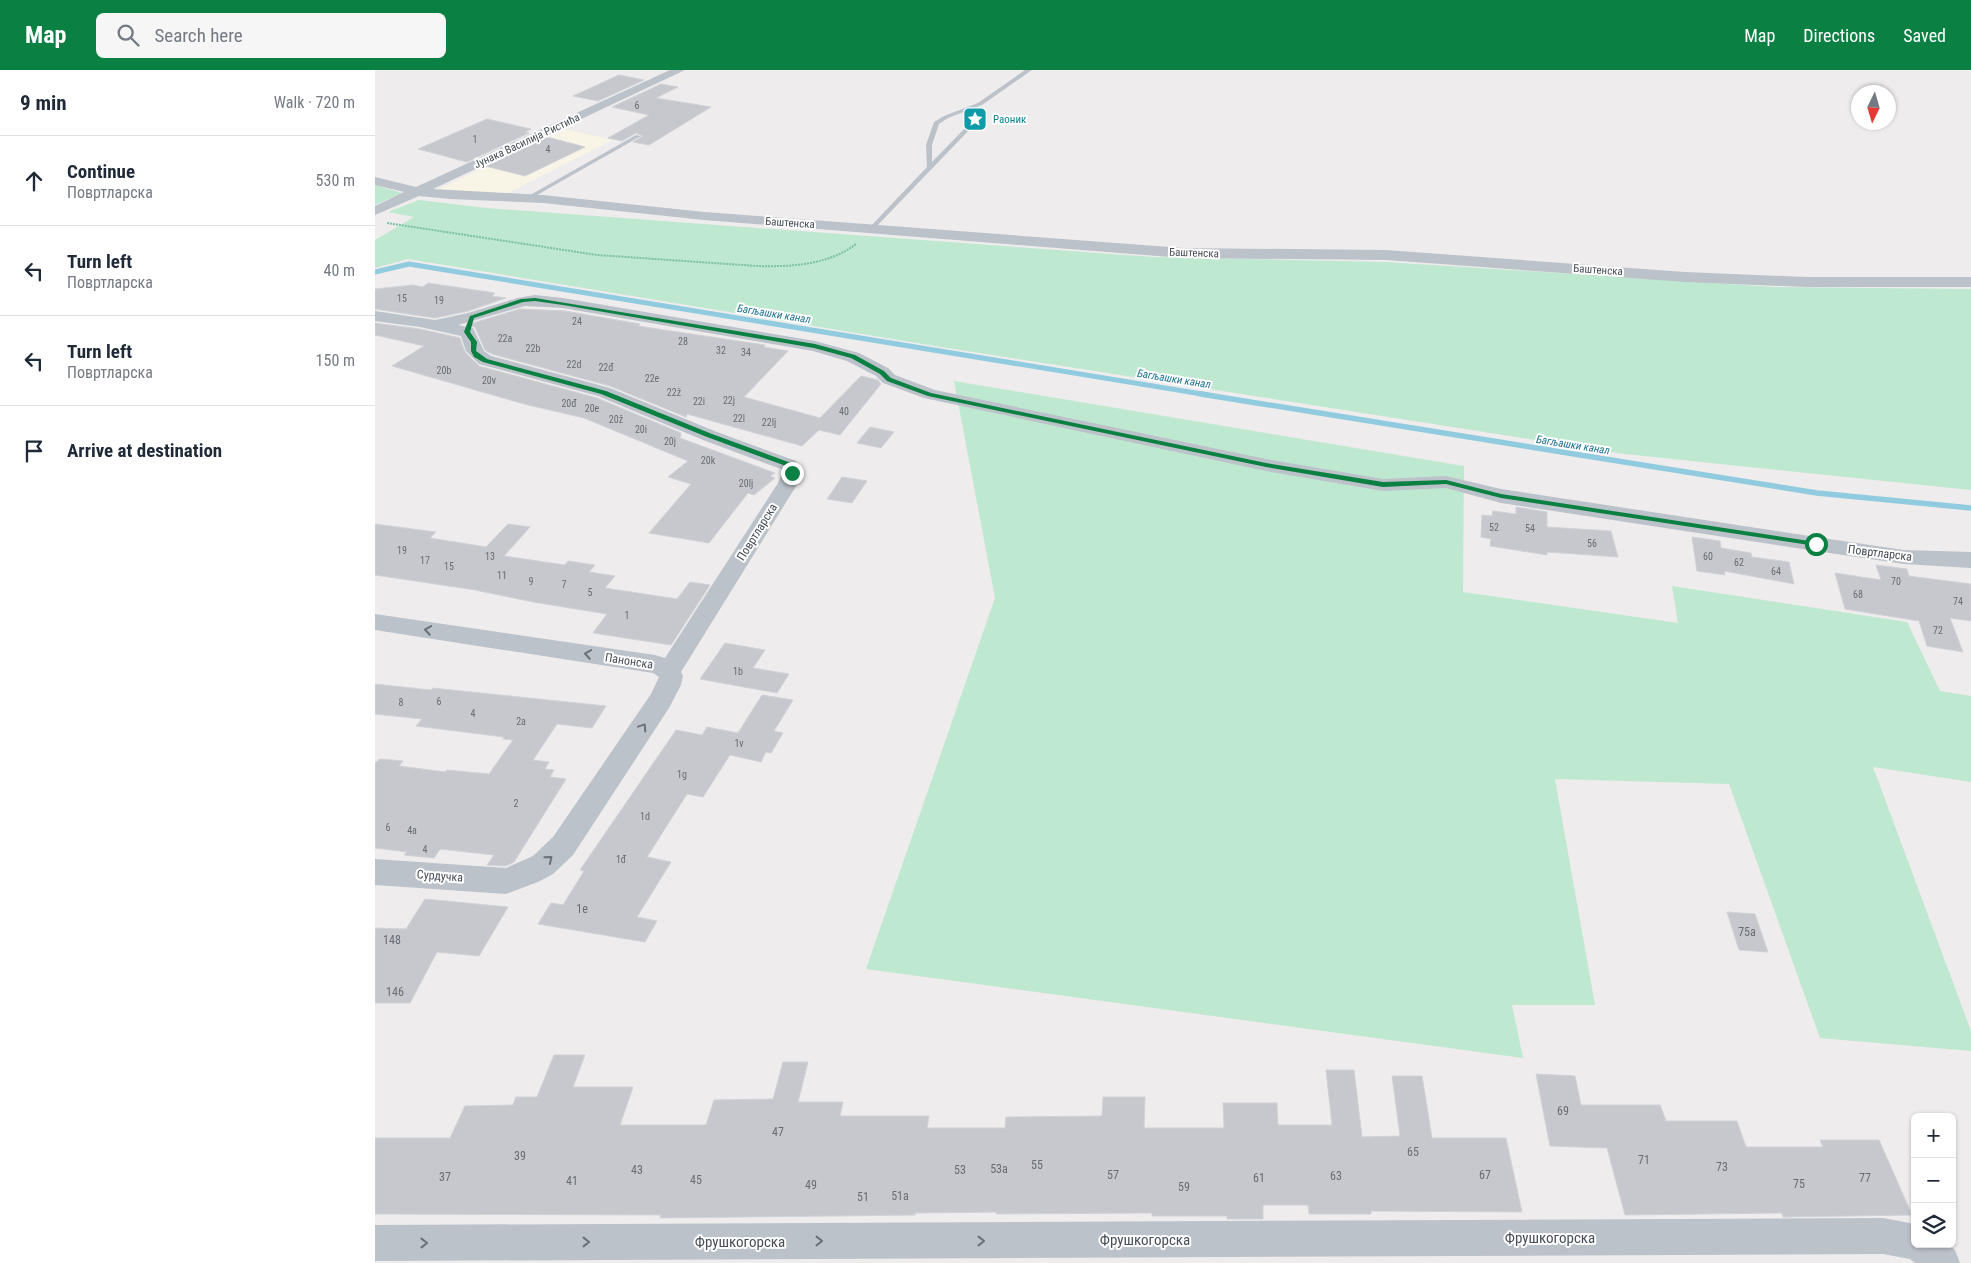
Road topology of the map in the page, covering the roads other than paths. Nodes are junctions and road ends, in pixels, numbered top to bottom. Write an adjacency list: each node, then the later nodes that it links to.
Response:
1 (679, 70): 7 (street, Јунака Василија Ристића)
2 (1029, 70): 5 (lane)
3 (969, 127): 5 (lane)
4 (638, 136): 8 (lane)
5 (930, 168): 10 (lane)
6 (375, 181): 7 (street, Баштенска)
7 (418, 191): 8 (street, Баштенска); 9 (street, Јунака Василија Ристића)
8 (528, 198): 10 (street, Баштенска)
9 (375, 210)
10 (871, 229): 11 (street, Баштенска)
11 (1971, 282)
12 (375, 316): 13 (street)
13 (469, 324): 14 (street, Повртларска); 16 (street, Повртларска)
14 (1971, 560)
15 (375, 622): 16 (street, Панонска, one-way to 15)
16 (669, 671): 18 (street, Панонска, one-way to 16)
17 (375, 872): 18 (street, Сурдучка)
18 (506, 881)
19 (1911, 1241): 20 (street, Фрушкогорска, one-way to 19)
20 (375, 1243)
21 (1925, 1248): 22 (street)
22 (1942, 1263)

